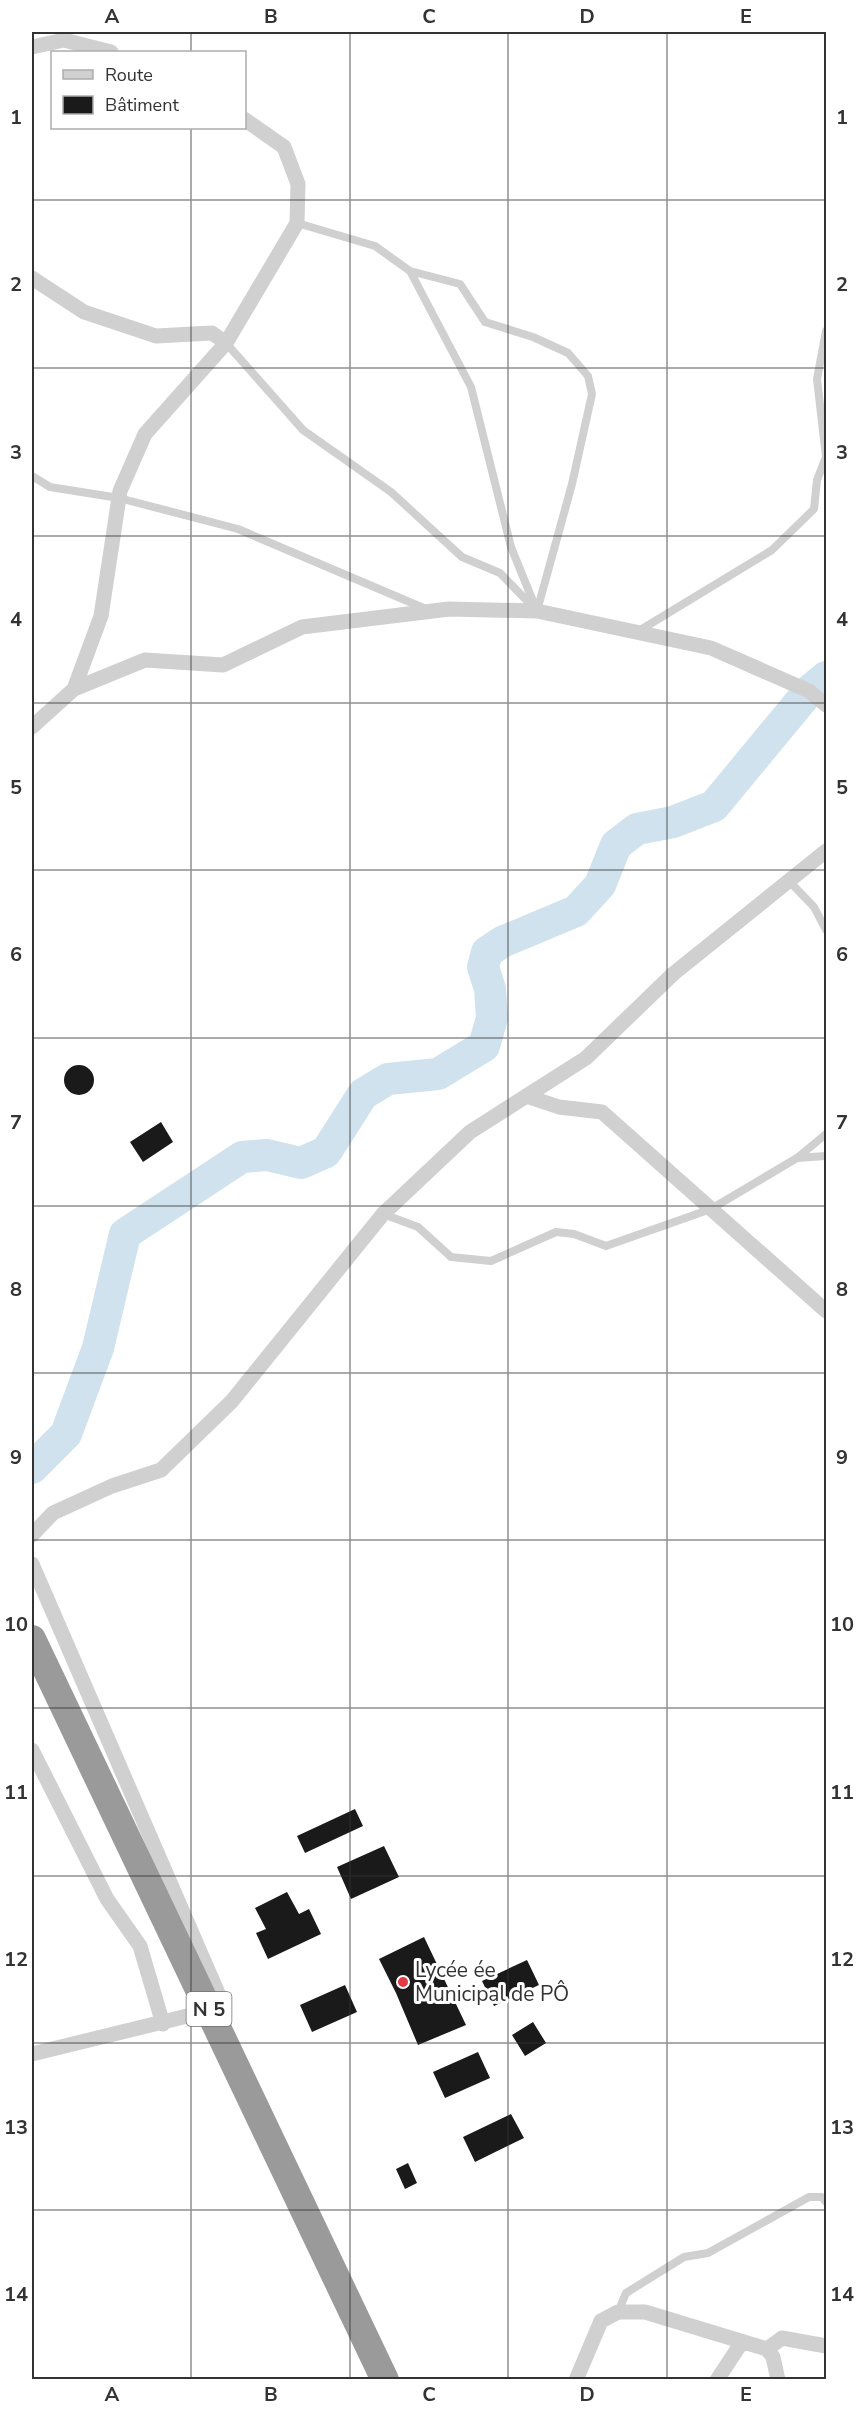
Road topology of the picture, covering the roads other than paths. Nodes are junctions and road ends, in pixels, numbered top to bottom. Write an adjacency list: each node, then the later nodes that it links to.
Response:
1 (32, 47): 2 (street)
2 (107, 51)
3 (246, 120): 4 (street)
4 (297, 223): 5 (lane); 8 (street)
5 (410, 271): 12 (lane); 12 (lane)
6 (32, 278): 8 (street)
7 (826, 331): 13 (lane)
8 (226, 343): 10 (street); 12 (lane)
9 (32, 476): 10 (lane)
10 (119, 498): 11 (lane); 14 (street)
11 (430, 611): 12 (street); 14 (street)
12 (537, 611): 13 (street)
13 (636, 632): 15 (street)
14 (74, 689): 16 (street)
15 (826, 705)
16 (32, 727)
17 (826, 851): 18 (street)
18 (789, 881): 19 (lane); 20 (street)
19 (826, 930)
20 (526, 1096): 24 (street); 25 (street)
21 (826, 1134): 23 (lane)
22 (826, 1156): 23 (lane)
23 (797, 1158): 24 (lane)
24 (711, 1209): 25 (lane); 26 (street)
25 (383, 1214): 27 (street)
26 (826, 1311)
27 (32, 1535)
28 (32, 1564): 31 (street)
29 (32, 1640): 31 (highway, N 5)
30 (32, 1750): 32 (street)
31 (209, 2011): 32 (street); 39 (highway, N 5)
32 (163, 2024): 33 (street)
33 (32, 2054)
34 (826, 2202): 35 (lane)
35 (618, 2312): 36 (street); 40 (street)
36 (742, 2342): 38 (street); 41 (street)
37 (826, 2346): 38 (street)
38 (766, 2349): 42 (street)
39 (384, 2379)
40 (576, 2379)
41 (717, 2379)
42 (778, 2379)

